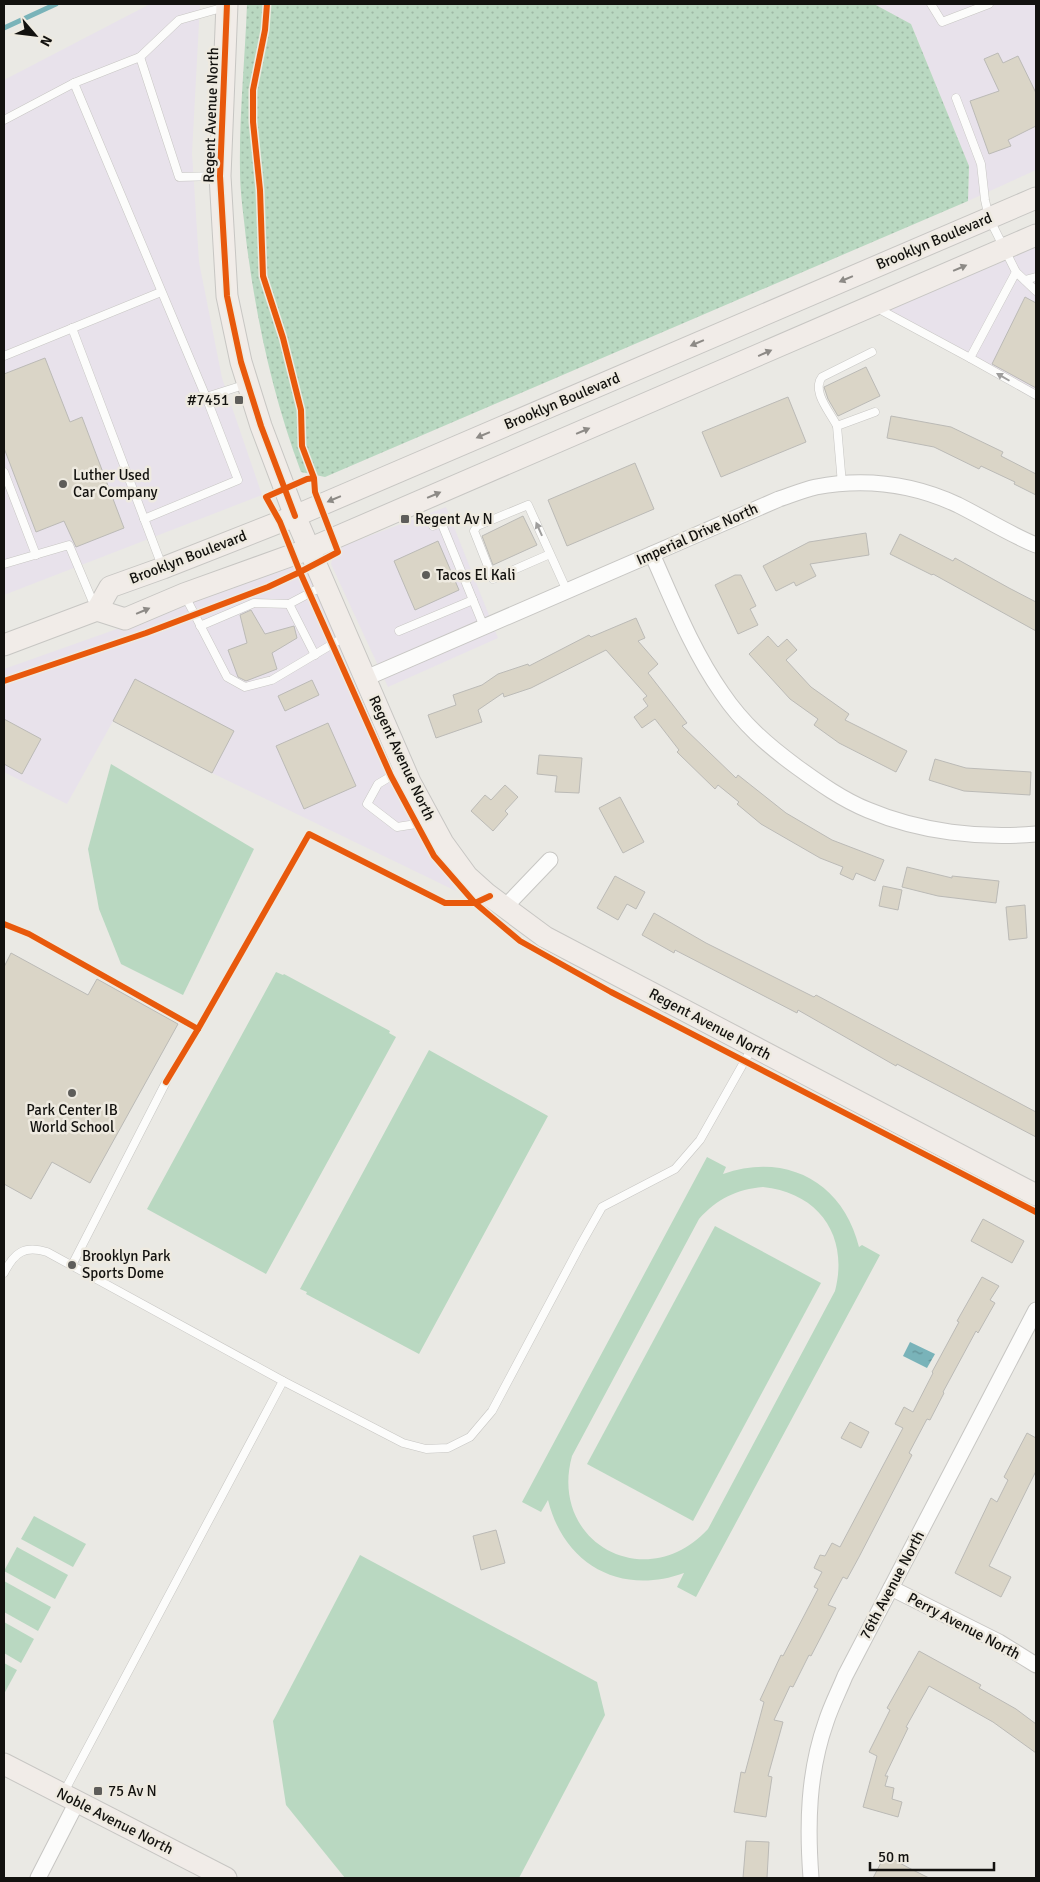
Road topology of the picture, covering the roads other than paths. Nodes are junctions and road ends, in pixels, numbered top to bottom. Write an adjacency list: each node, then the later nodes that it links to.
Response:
1 (931, 4): 2 (lane)
2 (989, 4)
3 (227, 5): 4 (lane); 8 (main road, Regent Avenue North)
4 (140, 57): 5 (lane); 8 (lane)
5 (74, 83): 7 (lane); 17 (lane)
6 (956, 98): 10 (lane)
7 (4, 120)
8 (220, 176): 23 (main road, Regent Avenue North)
9 (1036, 198): 10 (main road, Brooklyn Boulevard)
10 (989, 218): 12 (lane); 30 (main road, Brooklyn Boulevard, one-way to 30)
11 (1036, 235): 12 (main road)
12 (1003, 250): 13 (lane); 18 (main road, one-way to 12)
13 (1016, 272): 15 (lane); 22 (lane)
14 (1036, 277): 15 (lane)
15 (1025, 280): 16 (lane)
16 (1036, 291)
17 (161, 292): 19 (lane); 25 (lane)
18 (873, 306): 22 (lane); 34 (main road, one-way to 18)
19 (72, 328): 21 (lane); 31 (lane)
20 (872, 352): 27 (lane)
21 (4, 356)
22 (970, 358): 24 (lane, one-way to 22)
23 (248, 384): 25 (lane); 30 (main road, Regent Avenue North)
24 (1036, 395)
25 (206, 397): 31 (lane)
26 (875, 412): 27 (lane)
27 (837, 426): 29 (lane)
28 (4, 472): 37 (lane)
29 (842, 484): 33 (street, Imperial Drive North); 36 (street, Imperial Drive North)
30 (295, 516): 34 (main road, Regent Avenue North); 39 (main road, Brooklyn Boulevard)
31 (144, 519): 39 (lane)
32 (433, 526): 43 (lane)
33 (1036, 545)
34 (309, 549): 40 (main road, Regent Avenue North); 42 (main road)
35 (550, 554): 35 (lane, one-way to 35); 41 (lane)
36 (652, 554): 41 (street, Imperial Drive North); 55 (street)
37 (36, 555): 38 (lane); 45 (lane)
38 (4, 564)
39 (163, 568): 45 (main road, Brooklyn Boulevard)
40 (326, 585): 44 (lane); 49 (main road, Regent Avenue North)
41 (567, 591): 47 (street, Imperial Drive North)
42 (184, 594): 45 (main road, one-way to 42); 46 (lane)
43 (473, 600): 47 (lane); 48 (lane)
44 (289, 604): 46 (lane); 51 (lane)
45 (96, 610): 50 (main road)
46 (200, 626): 51 (lane)
47 (484, 627): 52 (street, Imperial Drive North)
48 (399, 631)
49 (348, 635): 51 (lane); 52 (main road, Regent Avenue North)
50 (4, 645)
51 (315, 654)
52 (366, 678): 53 (main road, Regent Avenue North)
53 (404, 768): 54 (main road, Regent Avenue North); 54 (lane)
54 (431, 822): 57 (main road, Regent Avenue North)
55 (1036, 834)
56 (550, 860): 57 (street)
57 (504, 908): 58 (main road, Regent Avenue North)
58 (753, 1047): 60 (main road, Regent Avenue North); 64 (lane)
59 (166, 1082): 61 (lane)
60 (1036, 1195)
61 (72, 1265): 62 (lane); 64 (lane)
62 (4, 1273)
63 (1036, 1310): 65 (street, 76th Avenue North)
64 (283, 1381): 68 (lane)
65 (891, 1588): 66 (street, Perry Avenue North); 71 (street, 76th Avenue North)
66 (1036, 1665)
67 (4, 1764): 68 (main road, Noble Avenue North)
68 (70, 1798): 69 (street); 70 (main road, Noble Avenue North)
69 (38, 1878)
70 (226, 1878)
71 (811, 1878)

